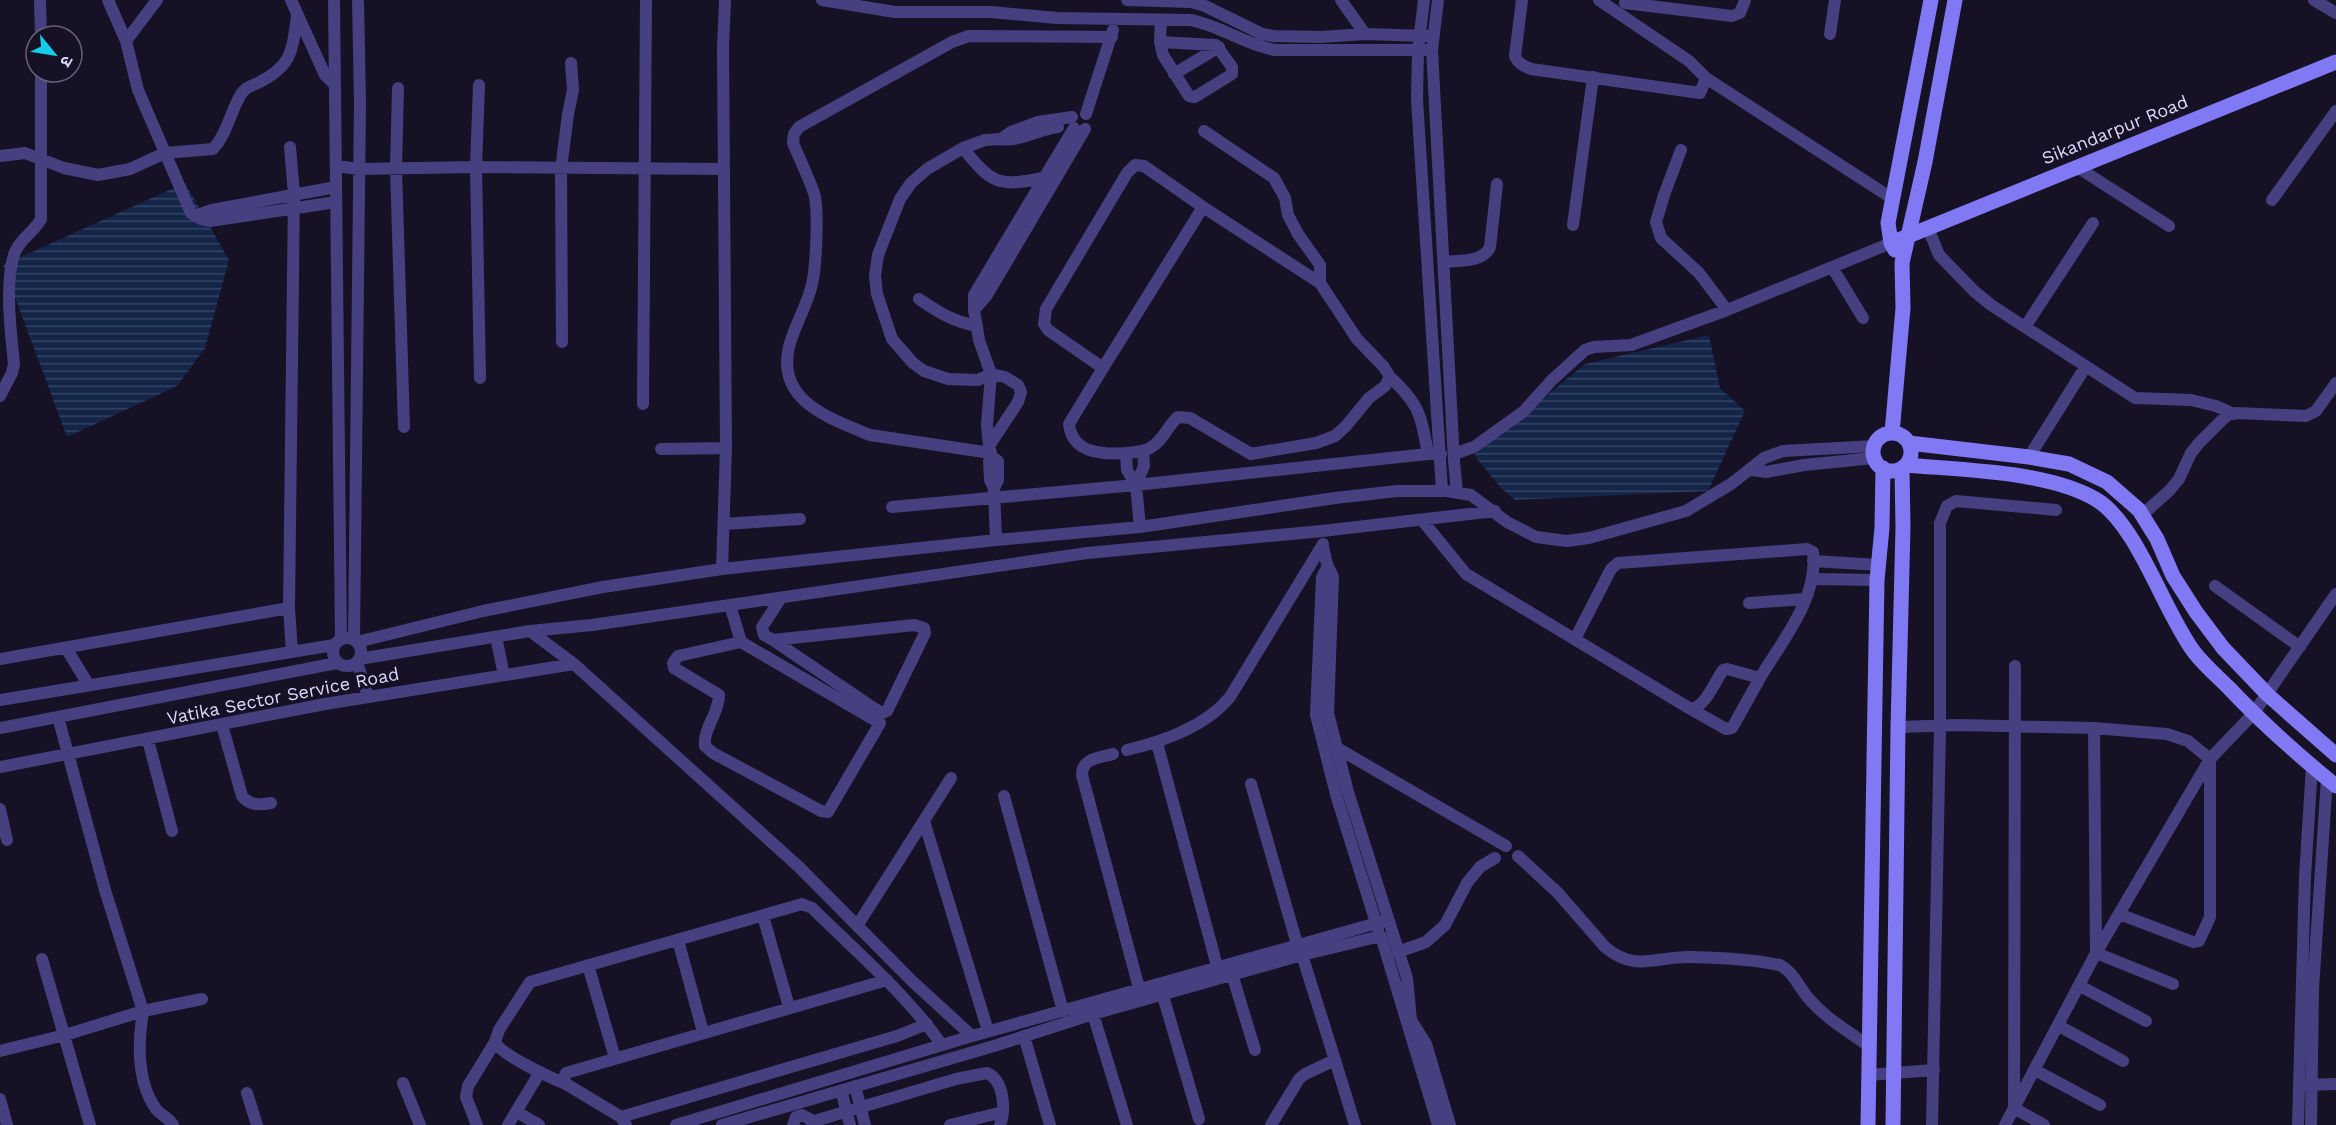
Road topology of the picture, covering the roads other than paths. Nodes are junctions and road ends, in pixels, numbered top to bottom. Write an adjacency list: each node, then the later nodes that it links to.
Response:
1 (40, 0): 26 (street)
2 (108, 0): 32 (street)
3 (158, 0): 32 (street)
4 (291, 0): 24 (street)
5 (334, 0): 45 (street)
6 (358, 0): 60 (street)
7 (646, 0): 62 (street)
8 (725, 0): 63 (street)
9 (822, 0): 22 (street)
10 (1127, 0): 27 (street)
11 (1341, 0): 28 (street)
12 (1424, 0): 30 (street)
13 (1438, 0): 31 (street)
14 (1522, 0): 41 (street)
15 (1599, 0): 42 (street)
16 (1745, 0): 21 (street)
17 (1835, 0): 29 (street)
18 (1931, 0): 68 (street)
19 (1954, 0): 78 (street)
20 (2314, 0): 23 (street)
21 (1625, 3)
22 (916, 6): 25 (street)
23 (2336, 13)
24 (297, 16): 45 (street); 53 (street)
25 (1161, 20): 33 (street); 35 (street)
26 (41, 24)
27 (1262, 34): 28 (street); 35 (street)
28 (1365, 34): 30 (street)
29 (1830, 34)
30 (1420, 36): 31 (street); 36 (street)
31 (1434, 36): 37 (street)
32 (126, 41): 53 (street)
33 (1160, 42): 34 (street); 40 (street)
34 (1219, 47): 40 (street); 40 (street)
35 (1264, 48): 36 (street)
36 (1418, 50): 37 (street); 109 (street)
37 (1432, 50): 80 (street)
38 (2336, 62): 57 (street, Sikandarpur Road)
39 (571, 63): 61 (street)
40 (1174, 74)
41 (1593, 76): 42 (street); 75 (street)
42 (1706, 78): 68 (street)
43 (41, 84): 55 (street)
44 (479, 85): 58 (street)
45 (335, 86): 56 (street)
46 (398, 88): 59 (street)
47 (2336, 111): 69 (street)
48 (1076, 125): 51 (street); 64 (street); 86 (street); 106 (street)
49 (1204, 131): 83 (street)
50 (290, 147): 67 (street)
51 (963, 148): 64 (street); 93 (street)
52 (1681, 150): 85 (street)
53 (165, 153): 55 (street); 73 (street)
54 (0, 156): 55 (street)
55 (40, 159): 97 (street)
56 (336, 166): 60 (street); 66 (street)
57 (2077, 166): 76 (street); 77 (street, Sikandarpur Road)
58 (476, 167): 59 (street); 61 (street); 95 (street)
59 (396, 168): 60 (street); 100 (street)
60 (359, 169): 144 (street)
61 (561, 169): 62 (street); 90 (street)
62 (643, 169): 63 (street); 98 (street)
63 (724, 169): 103 (street)
64 (1043, 178): 86 (street)
65 (1497, 184): 80 (street)
66 (336, 187): 67 (street); 70 (street)
67 (294, 194): 71 (street); 73 (street)
68 (1893, 199): 79 (street)
69 (2272, 200)
70 (336, 202): 71 (street); 145 (street)
71 (294, 207): 73 (street); 139 (street)
72 (1203, 207): 83 (street); 92 (street); 92 (street)
73 (195, 216)
74 (2093, 223): 89 (street)
75 (1573, 225)
76 (2169, 226)
77 (1928, 228): 78 (street, Sikandarpur Road); 89 (street)
78 (1910, 235): 79 (street, Sikandarpur Road); 81 (street)
79 (1891, 243): 81 (street); 82 (street)
80 (1444, 262): 109 (street)
81 (1902, 263): 101 (street)
82 (1832, 267): 85 (street); 87 (street)
83 (1320, 283): 94 (street)
84 (919, 299): 88 (street)
85 (1727, 309): 109 (street)
86 (974, 310): 88 (street)
87 (1863, 318)
88 (977, 326): 93 (street)
89 (2025, 327): 91 (street)
90 (562, 342)
91 (2085, 366): 99 (street); 111 (street)
92 (1103, 368): 107 (street)
93 (992, 374): 106 (street); 106 (street)
94 (1390, 377): 105 (street); 108 (street)
95 (480, 378)
96 (2336, 383): 99 (street)
97 (0, 396)
98 (643, 404)
99 (2234, 414): 120 (street)
100 (404, 427)
101 (1892, 433): 102 (street); 110 (street)
102 (1909, 443): 111 (street); 112 (street)
103 (726, 448): 104 (street); 123 (street)
104 (661, 449)
105 (1143, 451): 107 (street); 113 (street)
106 (991, 452): 115 (street)
107 (1126, 453): 113 (street)
108 (1428, 454): 109 (street); 113 (street)
109 (1447, 454): 114 (street); 116 (street)
110 (1877, 457): 112 (street); 119 (street); 131 (street)
111 (2029, 457): 120 (street)
112 (1904, 466): 162 (street); 166 (street)
113 (1136, 485): 115 (street); 124 (street)
114 (1442, 491): 116 (street); 124 (street)
115 (994, 493): 117 (street); 126 (street)
116 (1457, 493): 119 (street)
117 (892, 507)
118 (2056, 510): 167 (street)
119 (1495, 511): 122 (street)
120 (2142, 515): 158 (street)
121 (800, 519): 123 (street)
122 (1422, 520): 125 (street); 142 (street)
123 (724, 524): 130 (street)
124 (1140, 527): 126 (street)
125 (1322, 531): 127 (street); 135 (street)
126 (996, 540): 130 (street)
127 (1323, 547): 129 (street); 171 (street)
128 (1813, 561): 131 (street); 132 (street); 142 (street)
129 (1328, 566): 172 (street); 195 (street)
130 (722, 569): 144 (street)
131 (1878, 572): 132 (street); 226 (street)
132 (1813, 579): 136 (street)
133 (2215, 586): 147 (street)
134 (2336, 594): 147 (street)
135 (781, 598): 138 (street); 143 (street)
136 (1805, 599): 137 (street); 156 (street)
137 (1749, 603)
138 (730, 605): 140 (street); 146 (street)
139 (289, 608): 148 (street); 149 (street)
140 (530, 631): 141 (street); 153 (street)
141 (496, 637): 151 (street); 155 (street)
142 (1575, 639): 161 (street)
143 (773, 640): 143 (street)
144 (356, 641): 145 (street); 151 (street)
145 (338, 642): 149 (street); 152 (street)
146 (741, 642): 146 (street)
147 (2300, 647): 158 (street)
148 (66, 648): 150 (street); 157 (street)
149 (291, 652): 157 (street)
150 (0, 659)
151 (358, 661): 152 (street); 159 (street)
152 (337, 663): 163 (street)
153 (574, 664): 155 (street, Vatika Sector Service Road); 194 (street)
154 (2015, 666): 165 (street)
155 (504, 675): 159 (street, Vatika Sector Service Road)
156 (1760, 678): 161 (street); 161 (street)
157 (88, 684): 160 (street)
158 (2268, 695): 162 (street); 176 (street)
159 (368, 697): 164 (street, Vatika Sector Service Road)
160 (0, 700)
161 (1689, 708)
162 (2253, 714): 177 (street); 178 (street)
163 (58, 717): 168 (street); 174 (street)
164 (222, 725): 170 (street, Vatika Sector Service Road); 184 (street)
165 (2016, 726): 167 (street); 169 (street); 252 (street)
166 (1898, 727): 167 (street); 237 (street)
167 (1940, 727): 234 (street)
168 (0, 728)
169 (2094, 728): 177 (street); 199 (street)
170 (147, 740): 174 (street, Vatika Sector Service Road); 187 (street)
171 (1157, 743): 173 (street); 202 (street)
172 (1337, 748): 189 (street); 195 (street)
173 (1127, 750)
174 (69, 754): 179 (street, Vatika Sector Service Road); 212 (street)
175 (1113, 754): 208 (street)
176 (2336, 755)
177 (2210, 759): 192 (street); 192 (street)
178 (2312, 766): 181 (street); 246 (street)
179 (0, 767)
180 (951, 778): 186 (street)
181 (2331, 782): 243 (street)
182 (1251, 784): 197 (street)
183 (1004, 796): 213 (street)
184 (271, 803)
185 (0, 809): 188 (street)
186 (924, 821): 194 (street); 219 (street)
187 (172, 831)
188 (7, 840)
189 (1506, 846)
190 (1518, 856): 226 (street)
191 (1495, 858): 198 (street)
192 (2119, 914): 199 (street)
193 (763, 916): 196 (street); 204 (street); 211 (street)
194 (857, 926): 222 (street)
195 (1384, 928): 197 (street); 198 (street); 217 (street)
196 (678, 940): 201 (street); 220 (street)
197 (1300, 950): 202 (street); 203 (street); 232 (street)
198 (1398, 952): 217 (street)
199 (2096, 954): 206 (street); 207 (street)
200 (42, 958): 221 (street)
201 (588, 965): 224 (street); 230 (street)
202 (1216, 966): 205 (street)
203 (1232, 974): 205 (street); 229 (street)
204 (887, 980): 211 (street); 216 (street)
205 (1181, 983): 208 (street); 209 (street)
206 (2174, 984)
207 (2080, 986): 215 (street); 218 (street)
208 (1139, 988): 213 (street)
209 (1163, 996): 214 (street); 256 (street)
210 (202, 999): 212 (street)
211 (789, 1007): 220 (street)
212 (143, 1011): 221 (street); 261 (street)
213 (1063, 1011): 219 (street)
214 (1093, 1014): 223 (street); 275 (street)
215 (2146, 1021)
216 (927, 1024): 225 (street); 257 (street)
217 (1410, 1026): 278 (street); 279 (street)
218 (2059, 1026): 233 (street); 235 (street)
219 (988, 1031): 222 (street)
220 (703, 1032): 230 (street)
221 (65, 1035): 227 (street); 260 (street)
222 (972, 1036): 225 (street)
223 (1024, 1036): 228 (street); 274 (street)
224 (495, 1042): 236 (street); 264 (street)
225 (942, 1045): 231 (street)
226 (1869, 1046): 240 (street)
227 (0, 1050)
228 (973, 1050): 238 (street); 239 (street)
229 (1255, 1050)
230 (615, 1058): 242 (street)
231 (890, 1060): 238 (street); 267 (street)
232 (1335, 1060): 276 (street); 277 (street)
233 (2122, 1061)
234 (1934, 1070): 237 (street); 282 (street)
235 (2035, 1070): 250 (street); 252 (street)
236 (540, 1072): 242 (street); 255 (street)
237 (1894, 1072): 240 (street); 281 (street)
238 (896, 1073): 245 (street)
239 (980, 1073): 251 (street); 254 (street)
240 (1868, 1075): 280 (street)
241 (403, 1083): 263 (street)
242 (566, 1084): 257 (street)
243 (2313, 1084): 244 (street); 246 (street); 286 (street)
244 (2336, 1084)
245 (855, 1086): 247 (street); 251 (street)
246 (2299, 1086): 285 (street)
247 (841, 1090): 253 (street); 268 (street)
248 (247, 1093): 262 (street)
249 (0, 1099): 259 (street)
250 (2100, 1105)
251 (861, 1107): 253 (street); 271 (street)
252 (2014, 1108): 283 (street); 284 (street)
253 (846, 1110): 258 (street); 270 (street)
254 (1004, 1112): 272 (street); 273 (street)
255 (517, 1113): 265 (street); 266 (street)
256 (1199, 1119)
257 (623, 1121)
258 (812, 1124): 269 (street)
259 (7, 1125)
260 (90, 1125)
261 (173, 1125)
262 (257, 1125)
263 (420, 1125)
264 (477, 1125)
265 (508, 1125)
266 (539, 1125)
267 (676, 1125)
268 (722, 1125)
269 (793, 1125)
270 (850, 1125)
271 (865, 1125)
272 (950, 1125)
273 (1000, 1125)
274 (1050, 1125)
275 (1127, 1125)
276 (1272, 1125)
277 (1355, 1125)
278 (1438, 1125)
279 (1450, 1125)
280 (1868, 1125)
281 (1893, 1125)
282 (1932, 1125)
283 (2005, 1125)
284 (2044, 1125)
285 (2298, 1125)
286 (2311, 1125)

